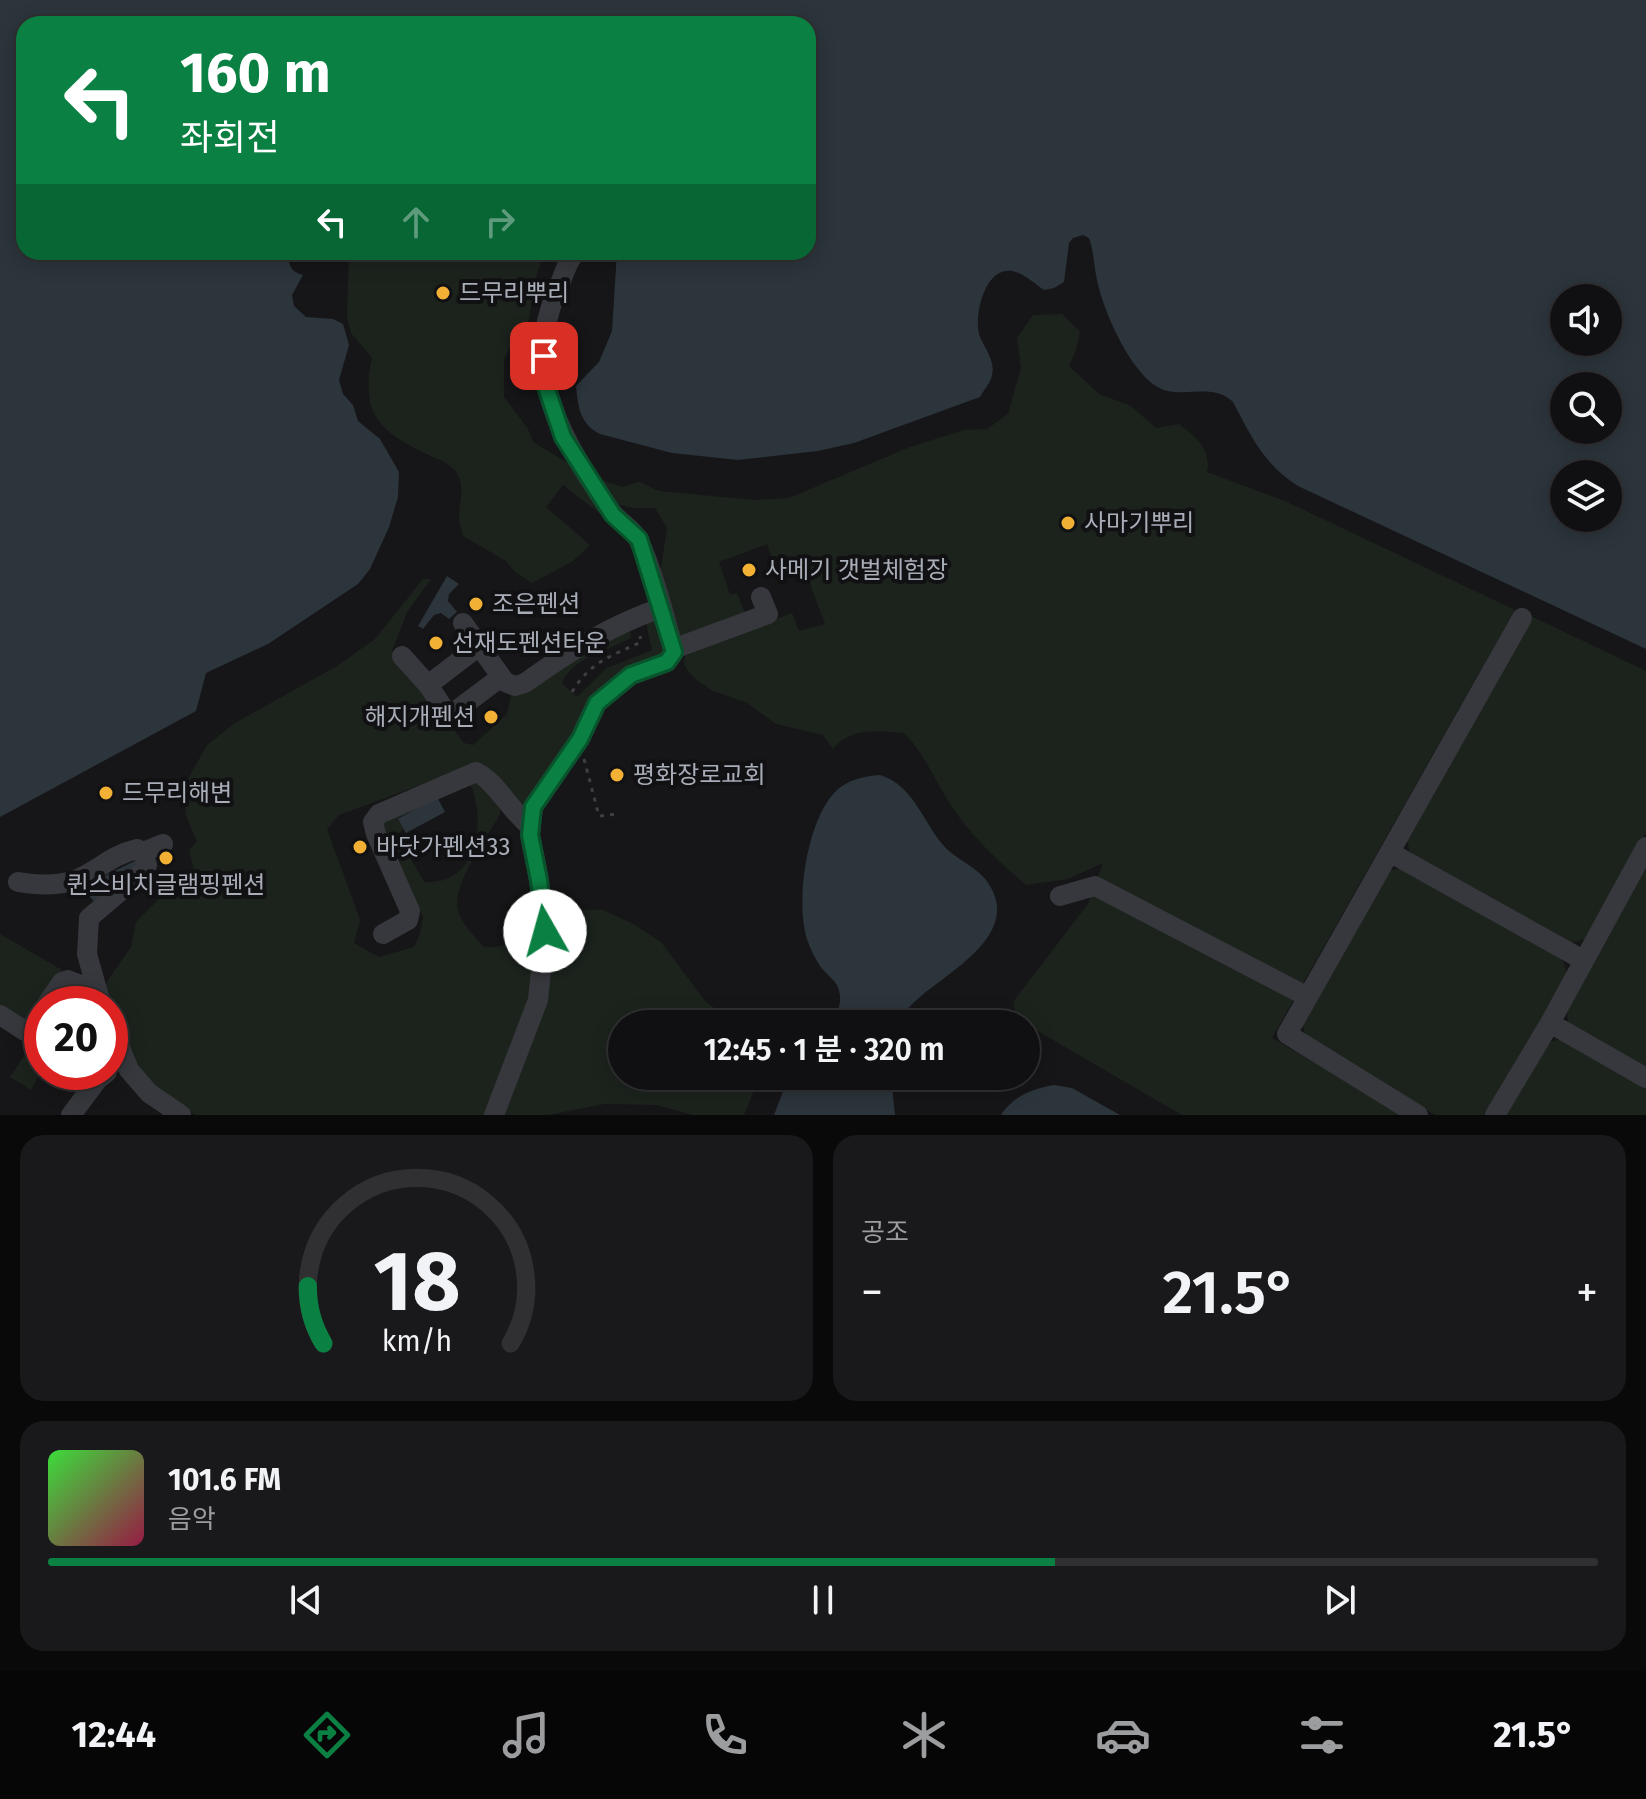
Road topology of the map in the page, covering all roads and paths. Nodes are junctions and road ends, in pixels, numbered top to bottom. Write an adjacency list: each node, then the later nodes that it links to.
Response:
1 (569, 260): 3 (lane)
2 (761, 597): 8 (lane)
3 (661, 608): 4 (lane); 8 (lane)
4 (634, 617): 10 (lane); 12 (path)
5 (1522, 618): 19 (lane)
6 (463, 623): 7 (lane)
7 (479, 646): 10 (lane); 11 (lane)
8 (673, 649): 13 (lane)
9 (402, 656): 11 (lane)
10 (501, 677): 11 (lane)
11 (428, 685)
12 (572, 692)
13 (575, 747): 14 (path); 15 (lane)
14 (618, 814)
15 (531, 827): 22 (lane); 36 (lane)
16 (163, 844): 18 (lane)
17 (1646, 847): 23 (lane)
18 (143, 852): 20 (lane); 26 (lane)
19 (1391, 853): 23 (lane); 27 (lane)
20 (18, 882)
21 (1060, 896): 27 (lane)
22 (383, 934)
23 (1583, 960): 29 (lane)
24 (59, 986): 25 (lane)
25 (84, 986)
26 (95, 986)
27 (1308, 997): 37 (lane)
28 (0, 1015): 30 (lane)
29 (1550, 1023): 32 (lane); 38 (lane)
30 (24, 1030)
31 (128, 1076): 34 (lane)
32 (1646, 1078)
33 (90, 1090): 35 (lane)
34 (172, 1113)
35 (71, 1115)
36 (494, 1115)
37 (1418, 1115)
38 (1495, 1115)

